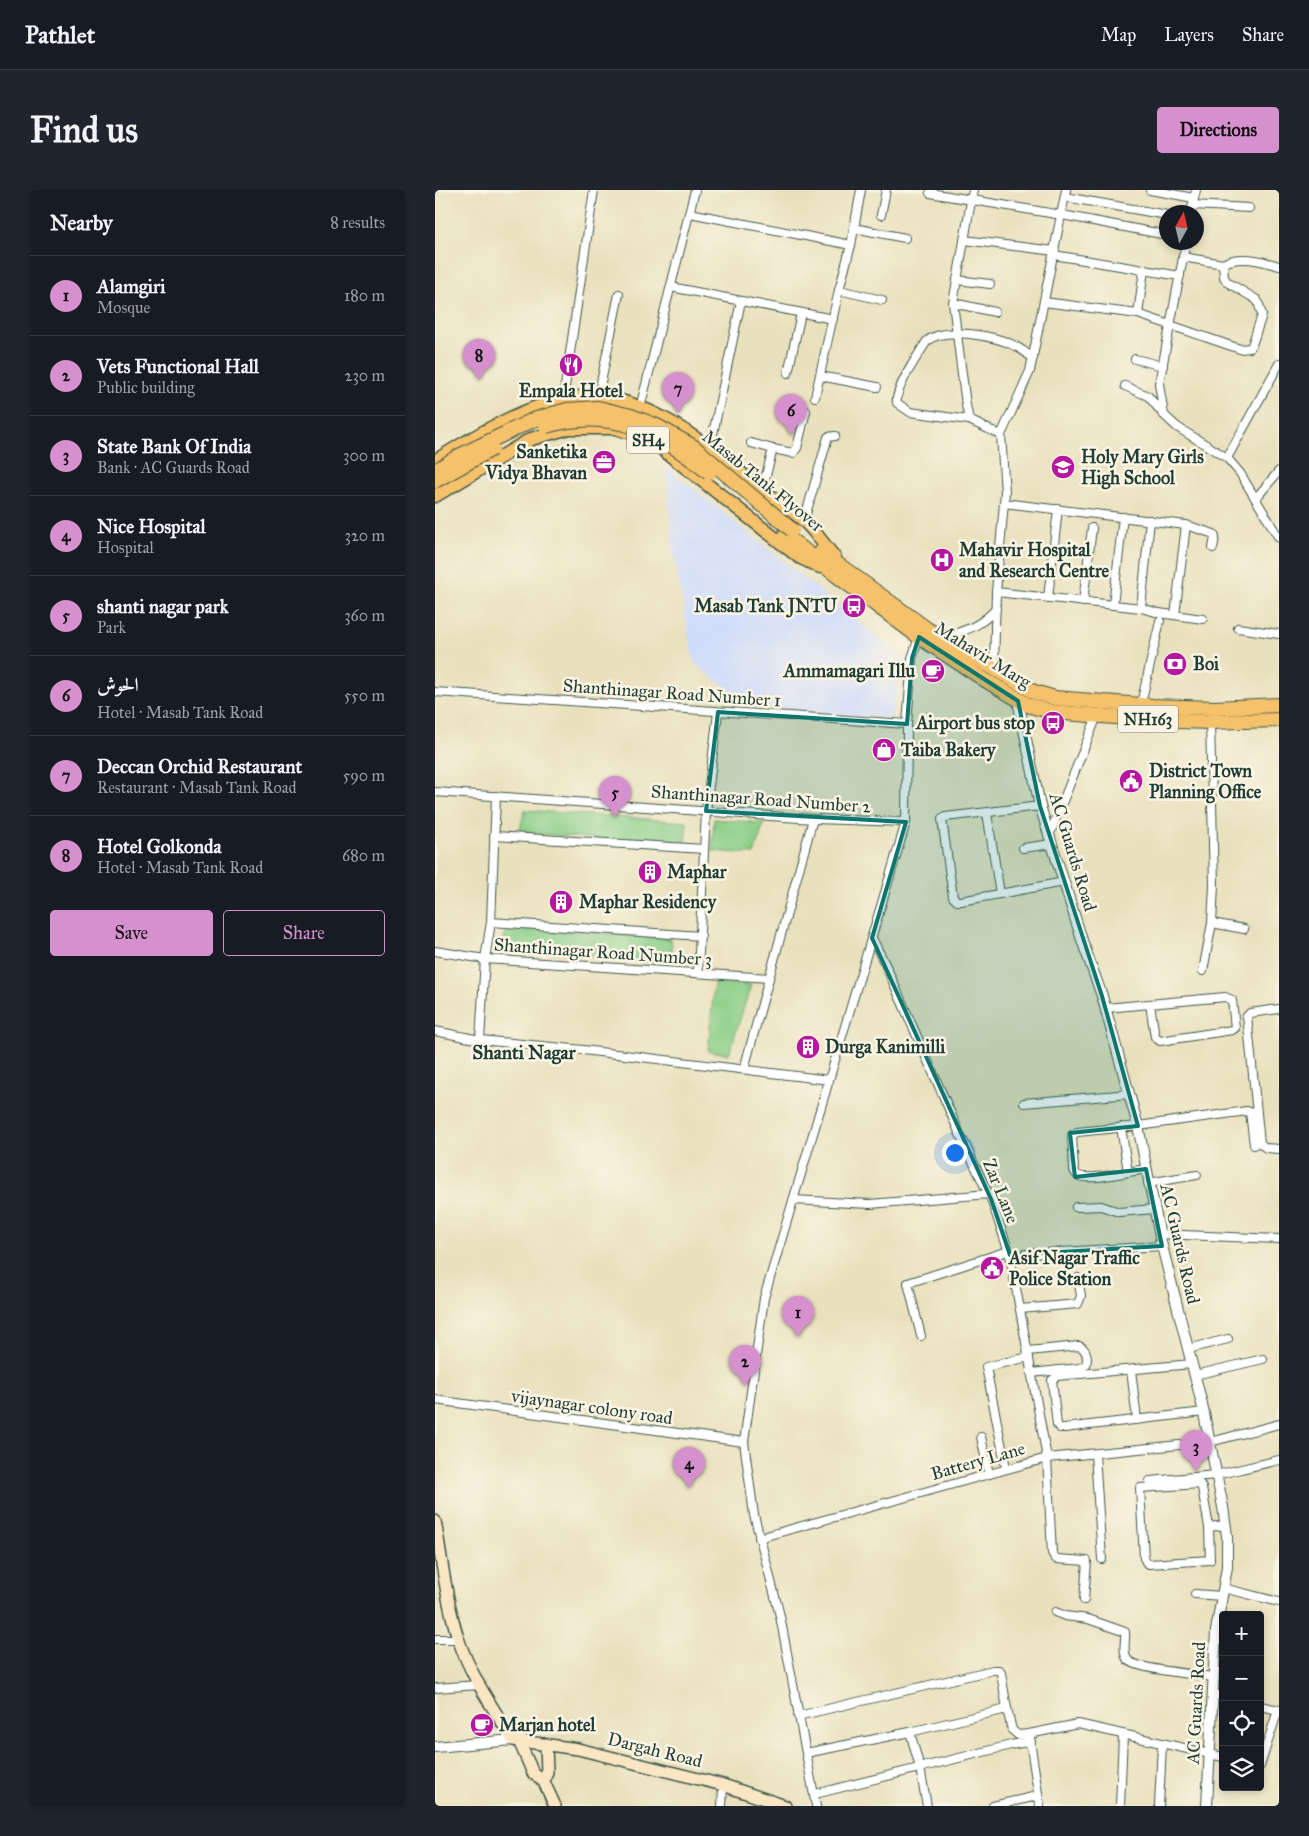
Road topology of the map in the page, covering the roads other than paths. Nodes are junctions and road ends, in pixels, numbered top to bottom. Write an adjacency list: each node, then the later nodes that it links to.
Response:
1 (594, 190): 53 (street)
2 (695, 190): 12 (street)
3 (861, 190): 16 (street)
4 (886, 190): 14 (street)
5 (973, 190): 9 (street)
6 (1150, 190): 10 (street)
7 (930, 193): 9 (street)
8 (1065, 194): 13 (street); 15 (street)
9 (971, 201): 15 (street); 19 (street)
10 (1193, 201): 11 (street)
11 (1249, 208)
12 (689, 213): 20 (street); 30 (street)
13 (1159, 213)
14 (881, 215)
15 (1062, 215): 17 (street); 22 (street)
16 (854, 228): 18 (street); 20 (street)
17 (1159, 233)
18 (905, 238)
19 (964, 240): 22 (street); 28 (street)
20 (851, 245): 31 (street)
21 (1184, 250): 23 (street)
22 (1055, 253): 26 (street); 35 (street)
23 (1183, 257): 24 (street); 27 (street)
24 (1223, 264): 25 (street); 41 (street)
25 (1279, 266)
26 (1144, 270): 27 (street); 39 (street)
27 (1180, 276): 41 (street)
28 (957, 280): 29 (street); 36 (street)
29 (990, 284)
30 (671, 287): 34 (street); 54 (street)
31 (839, 290): 33 (street); 40 (street)
32 (619, 294): 51 (street)
33 (882, 300)
34 (741, 301): 38 (street); 62 (street)
35 (1044, 302): 39 (street); 43 (street)
36 (953, 303): 37 (street); 42 (street)
37 (995, 312)
38 (801, 313): 40 (street); 47 (street)
39 (1138, 314): 41 (street)
40 (833, 319): 48 (street)
41 (1171, 325): 46 (street)
42 (957, 333): 43 (street); 57 (street); 57 (street)
43 (1033, 358): 58 (street)
44 (1135, 359): 46 (street)
45 (1279, 364): 64 (street)
46 (1163, 366): 56 (street)
47 (788, 373)
48 (820, 376): 50 (street); 52 (street)
49 (1125, 386): 56 (street)
50 (877, 387)
51 (597, 397): 53 (main road, SH4); 54 (main road, SH4)
52 (815, 397)
53 (563, 400): 61 (main road, SH4)
54 (640, 408): 62 (main road, SH4)
55 (806, 411): 63 (street)
56 (1164, 414): 64 (street)
57 (969, 420): 58 (street)
58 (1001, 435): 72 (street)
59 (835, 436): 76 (street)
60 (751, 442): 63 (street)
61 (457, 446): 65 (main road, SH4); 67 (main road)
62 (710, 448): 69 (main road, SH4)
63 (773, 449): 69 (street)
64 (1227, 458): 71 (street)
65 (435, 464): 68 (main road); 79 (highway, Masab Tank Flyover / NH163, bridge)
66 (1279, 472): 71 (street)
67 (472, 473): 68 (main road, SH4); 82 (main road, SH4)
68 (453, 484): 70 (main road, SH4)
69 (762, 490): 76 (main road, SH4)
70 (436, 493): 79 (highway, Masab Tank Flyover / NH163, bridge)
71 (1256, 498): 80 (street)
72 (1005, 503): 73 (street); 83 (street)
73 (1058, 509): 74 (street); 84 (street)
74 (1123, 517): 75 (street); 86 (street)
75 (1149, 520): 77 (street); 87 (street)
76 (804, 521): 82 (main road, SH4)
77 (1186, 525): 81 (street); 89 (street)
78 (1092, 528): 85 (street)
79 (789, 533): 82 (highway, Masab Tank Flyover / NH163)
80 (1279, 538)
81 (1213, 548)
82 (840, 572): 94 (highway, Mahavir Marg / NH163); 95 (highway, Mahavir Marg / NH163)
83 (996, 592): 84 (street); 88 (street)
84 (1048, 598): 85 (street)
85 (1083, 602): 86 (street)
86 (1113, 605): 87 (street)
87 (1141, 608): 89 (street)
88 (995, 609): 95 (street); 96 (street)
89 (1175, 615): 90 (street)
90 (1203, 619)
91 (1160, 622): 99 (street)
92 (1237, 628): 93 (street)
93 (1279, 634)
94 (919, 637): 98 (highway, Mahavir Marg / NH163); 106 (street)
95 (943, 639): 96 (highway, Mahavir Marg / NH163)
96 (994, 669): 99 (highway, Mahavir Marg / NH163)
97 (435, 692): 101 (street, Shanthinagar Road Number 1)
98 (1018, 700): 103 (highway, Mahavir Marg / NH163); 109 (street, AC Guards Road)
99 (1141, 704): 102 (highway, Mahavir Marg / NH163)
100 (1279, 705): 102 (highway, Mahavir Marg / NH163)
101 (718, 712): 106 (street, Shanthinagar Road Number 1); 110 (street)
102 (1184, 714): 103 (highway, Mahavir Marg / NH163); 105 (highway, Mahavir Marg / NH163)
103 (1097, 716): 115 (street)
104 (1279, 720): 105 (highway, Mahavir Marg / NH163)
105 (1210, 722): 121 (street)
106 (907, 724): 113 (street)
107 (435, 792): 108 (street, Shanthinagar Road Number 2)
108 (496, 796): 110 (street, Shanthinagar Road Number 2); 114 (street)
109 (1041, 806): 111 (street); 115 (street, AC Guards Road)
110 (706, 811): 112 (street, Shanthinagar Road Number 2); 117 (street)
111 (987, 813): 119 (street); 119 (street)
112 (813, 819): 113 (street, Shanthinagar Road Number 2); 129 (street)
113 (906, 822): 124 (street)
114 (494, 836): 117 (street); 120 (street)
115 (1051, 840): 116 (street); 118 (street, AC Guards Road)
116 (1023, 848)
117 (704, 849): 123 (street)
118 (1064, 882): 119 (street); 131 (street, AC Guards Road)
119 (1000, 894)
120 (491, 922): 123 (street); 126 (street)
121 (1212, 923): 122 (street); 127 (street)
122 (1244, 929)
123 (701, 936): 128 (street)
124 (872, 938): 136 (street); 147 (street, Zar Lane)
125 (435, 951): 126 (street, Shanthinagar Road Number 3)
126 (485, 959): 128 (street, Shanthinagar Road Number 3); 134 (street)
127 (1203, 971)
128 (698, 973): 129 (street, Shanthinagar Road Number 3)
129 (769, 978): 135 (street)
130 (1150, 1004): 130 (street); 131 (street)
131 (1105, 1008): 137 (street, AC Guards Road)
132 (1279, 1009): 142 (street)
133 (435, 1031): 134 (street)
134 (480, 1040): 135 (street)
135 (744, 1069): 136 (street)
136 (829, 1080): 148 (street)
137 (1130, 1094): 138 (street); 139 (street, AC Guards Road)
138 (1024, 1103)
139 (1138, 1126): 140 (street); 141 (street); 143 (street, AC Guards Road)
140 (1121, 1128): 144 (street); 144 (street)
141 (1254, 1146)
142 (1279, 1149)
143 (1146, 1169): 144 (street); 146 (street, AC Guards Road)
144 (1128, 1172)
145 (1197, 1174): 146 (street)
146 (1148, 1183): 150 (street, AC Guards Road)
147 (989, 1194): 148 (street); 154 (street, Zar Lane)
148 (793, 1200): 171 (street)
149 (1076, 1207): 150 (street)
150 (1154, 1209): 151 (street, AC Guards Road)
151 (1160, 1234): 152 (street); 153 (street, AC Guards Road)
152 (1279, 1239)
153 (1162, 1246): 154 (street); 159 (street, AC Guards Road)
154 (1009, 1253): 156 (street, Zar Lane); 157 (street)
155 (1079, 1278): 156 (street)
156 (1020, 1309): 160 (street, Zar Lane)
157 (921, 1336)
158 (1228, 1339): 159 (street)
159 (1188, 1350): 162 (street, AC Guards Road)
160 (1028, 1354): 164 (street, Zar Lane); 164 (street); 176 (street)
161 (1263, 1359): 165 (street)
162 (1193, 1364): 163 (street); 165 (street, AC Guards Road)
163 (1131, 1370): 168 (street); 168 (street)
164 (1031, 1372): 174 (street, Zar Lane)
165 (1195, 1375): 167 (street, AC Guards Road)
166 (435, 1400): 171 (street, vijaynagar colony road)
167 (1204, 1412): 168 (street); 172 (street, AC Guards Road)
168 (1137, 1420)
169 (1279, 1424): 172 (street, Battery Lane)
170 (981, 1437): 177 (street)
171 (744, 1442): 183 (street)
172 (1210, 1442): 173 (street, Battery Lane); 178 (street, AC Guards Road)
173 (1095, 1454): 174 (street, Battery Lane); 184 (street)
174 (1047, 1458): 176 (street, Battery Lane); 187 (street, Zar Lane)
175 (1279, 1460): 178 (street)
176 (1006, 1468): 177 (street, Battery Lane)
177 (989, 1474): 183 (street, Battery Lane)
178 (1215, 1475): 179 (street); 181 (street, AC Guards Road)
179 (1146, 1482)
180 (435, 1521): 191 (main road)
181 (1226, 1525): 182 (street); 185 (street, AC Guards Road)
182 (1209, 1527): 182 (street)
183 (759, 1538): 199 (street)
184 (1102, 1559)
185 (1223, 1592): 186 (street); 188 (street); 192 (street, AC Guards Road)
186 (1195, 1594)
187 (1084, 1600)
188 (1279, 1602)
189 (1055, 1612): 192 (street)
190 (435, 1639): 191 (street)
191 (459, 1639): 193 (main road)
192 (1214, 1677): 195 (street, AC Guards Road)
193 (479, 1685): 194 (street); 203 (main road)
194 (435, 1688)
195 (1218, 1695): 208 (street, AC Guards Road)
196 (1264, 1707): 198 (street)
197 (1007, 1709): 199 (street); 200 (street); 202 (street)
198 (1279, 1710): 209 (street)
199 (798, 1716): 207 (street)
200 (910, 1732): 207 (street); 211 (street)
201 (1123, 1735): 202 (street); 205 (street); 223 (street)
202 (1030, 1738): 211 (street); 215 (street)
203 (516, 1740): 204 (main road, Dargah Road); 206 (street); 212 (main road)
204 (546, 1744): 212 (main road); 213 (main road, Dargah Road)
205 (1162, 1744): 208 (street); 224 (street)
206 (435, 1747)
207 (806, 1753): 214 (street)
208 (1209, 1754): 210 (street); 225 (street, AC Guards Road)
209 (1264, 1754)
210 (1219, 1756)
211 (920, 1768): 214 (street); 220 (street)
212 (544, 1782): 216 (main road)
213 (723, 1786): 217 (street); 218 (main road, Dargah Road)
214 (815, 1794): 219 (street)
215 (1037, 1796): 221 (street); 222 (street)
216 (555, 1806)
217 (722, 1806)
218 (785, 1806)
219 (816, 1806)
220 (927, 1806)
221 (993, 1806)
222 (1040, 1806)
223 (1120, 1806)
224 (1159, 1806)
225 (1207, 1806)

